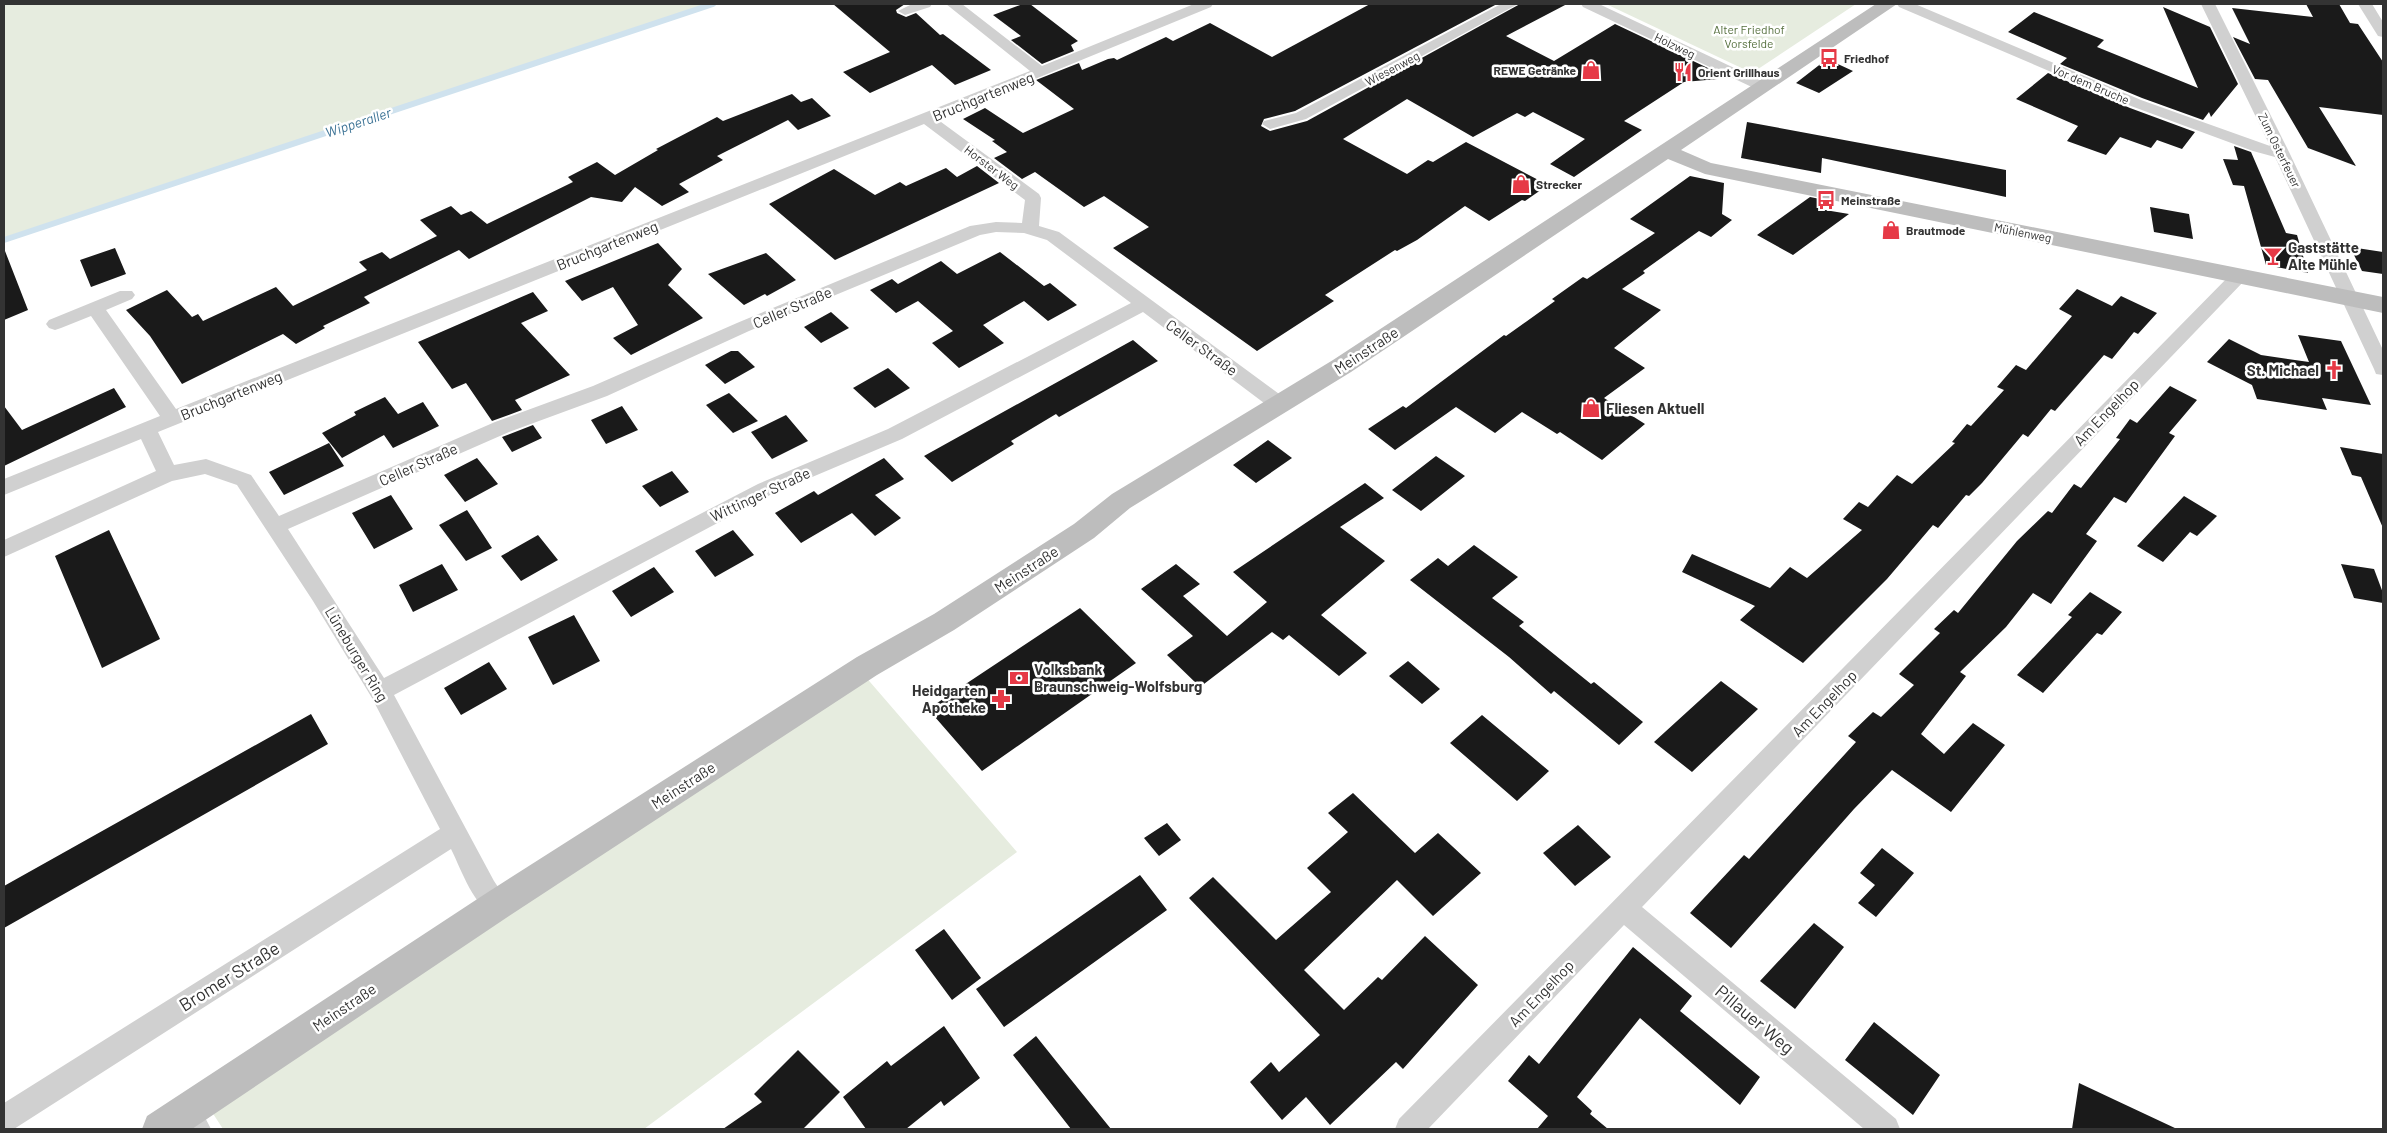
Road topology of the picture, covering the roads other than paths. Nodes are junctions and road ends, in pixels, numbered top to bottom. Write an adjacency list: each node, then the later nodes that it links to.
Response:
1 (924, 4): 10 (street)
2 (953, 4): 12 (street, Bruchgartenweg)
3 (1206, 4): 12 (street, Bruchgartenweg)
4 (1511, 4): 15 (street, Wiesenweg)
5 (1588, 4): 13 (street, Holzweg)
6 (1888, 4): 13 (street, Meinstraße)
7 (1904, 4): 17 (street, Vor dem Bruche)
8 (2208, 4): 17 (street, Zum Osterfeuer)
9 (2365, 4): 11 (street)
10 (905, 11)
11 (2383, 33)
12 (1041, 72): 14 (street, Bruchgartenweg)
13 (1761, 86): 16 (street, Meinstraße)
14 (927, 119): 18 (street, Horster Weg); 28 (street, Bruchgartenweg)
15 (1270, 124)
16 (1665, 150): 19 (street, Mühlenweg); 27 (street, Meinstraße)
17 (2282, 154): 21 (street, Zum Osterfeuer)
18 (1030, 228): 22 (street, Celler Straße); 32 (street, Celler Straße)
19 (2239, 276): 21 (street, Mühlenweg); 37 (street, Am Engelhop)
20 (126, 295): 24 (street)
21 (2348, 298): 23 (street, Mühlenweg); 26 (street, Zum Osterfeuer)
22 (1144, 304): 27 (street, Celler Straße); 34 (street, Wittinger Straße)
23 (2383, 305)
24 (95, 308): 25 (street); 28 (street, Bruchgartenweg)
25 (55, 324)
26 (2383, 369)
27 (1279, 404): 36 (street, Meinstraße)
28 (172, 418): 29 (street, Bruchgartenweg)
29 (146, 428): 30 (street); 31 (street, Bruchgartenweg)
30 (168, 474): 32 (street, Lüneburger Ring); 33 (street, Lüneburger Ring)
31 (4, 487)
32 (276, 526): 34 (street, Lüneburger Ring)
33 (4, 549)
34 (380, 691): 35 (street, Lüneburger Ring)
35 (455, 833): 36 (street, Lüneburger Ring); 38 (street, Bromer Straße)
36 (497, 905): 39 (street, Meinstraße)
37 (1623, 908): 41 (street, Am Engelhop); 42 (street, Pillauer Weg)
38 (4, 1119)
39 (192, 1120): 40 (street, Meinstraße)
40 (160, 1129)
41 (1409, 1129)
42 (1886, 1129)

